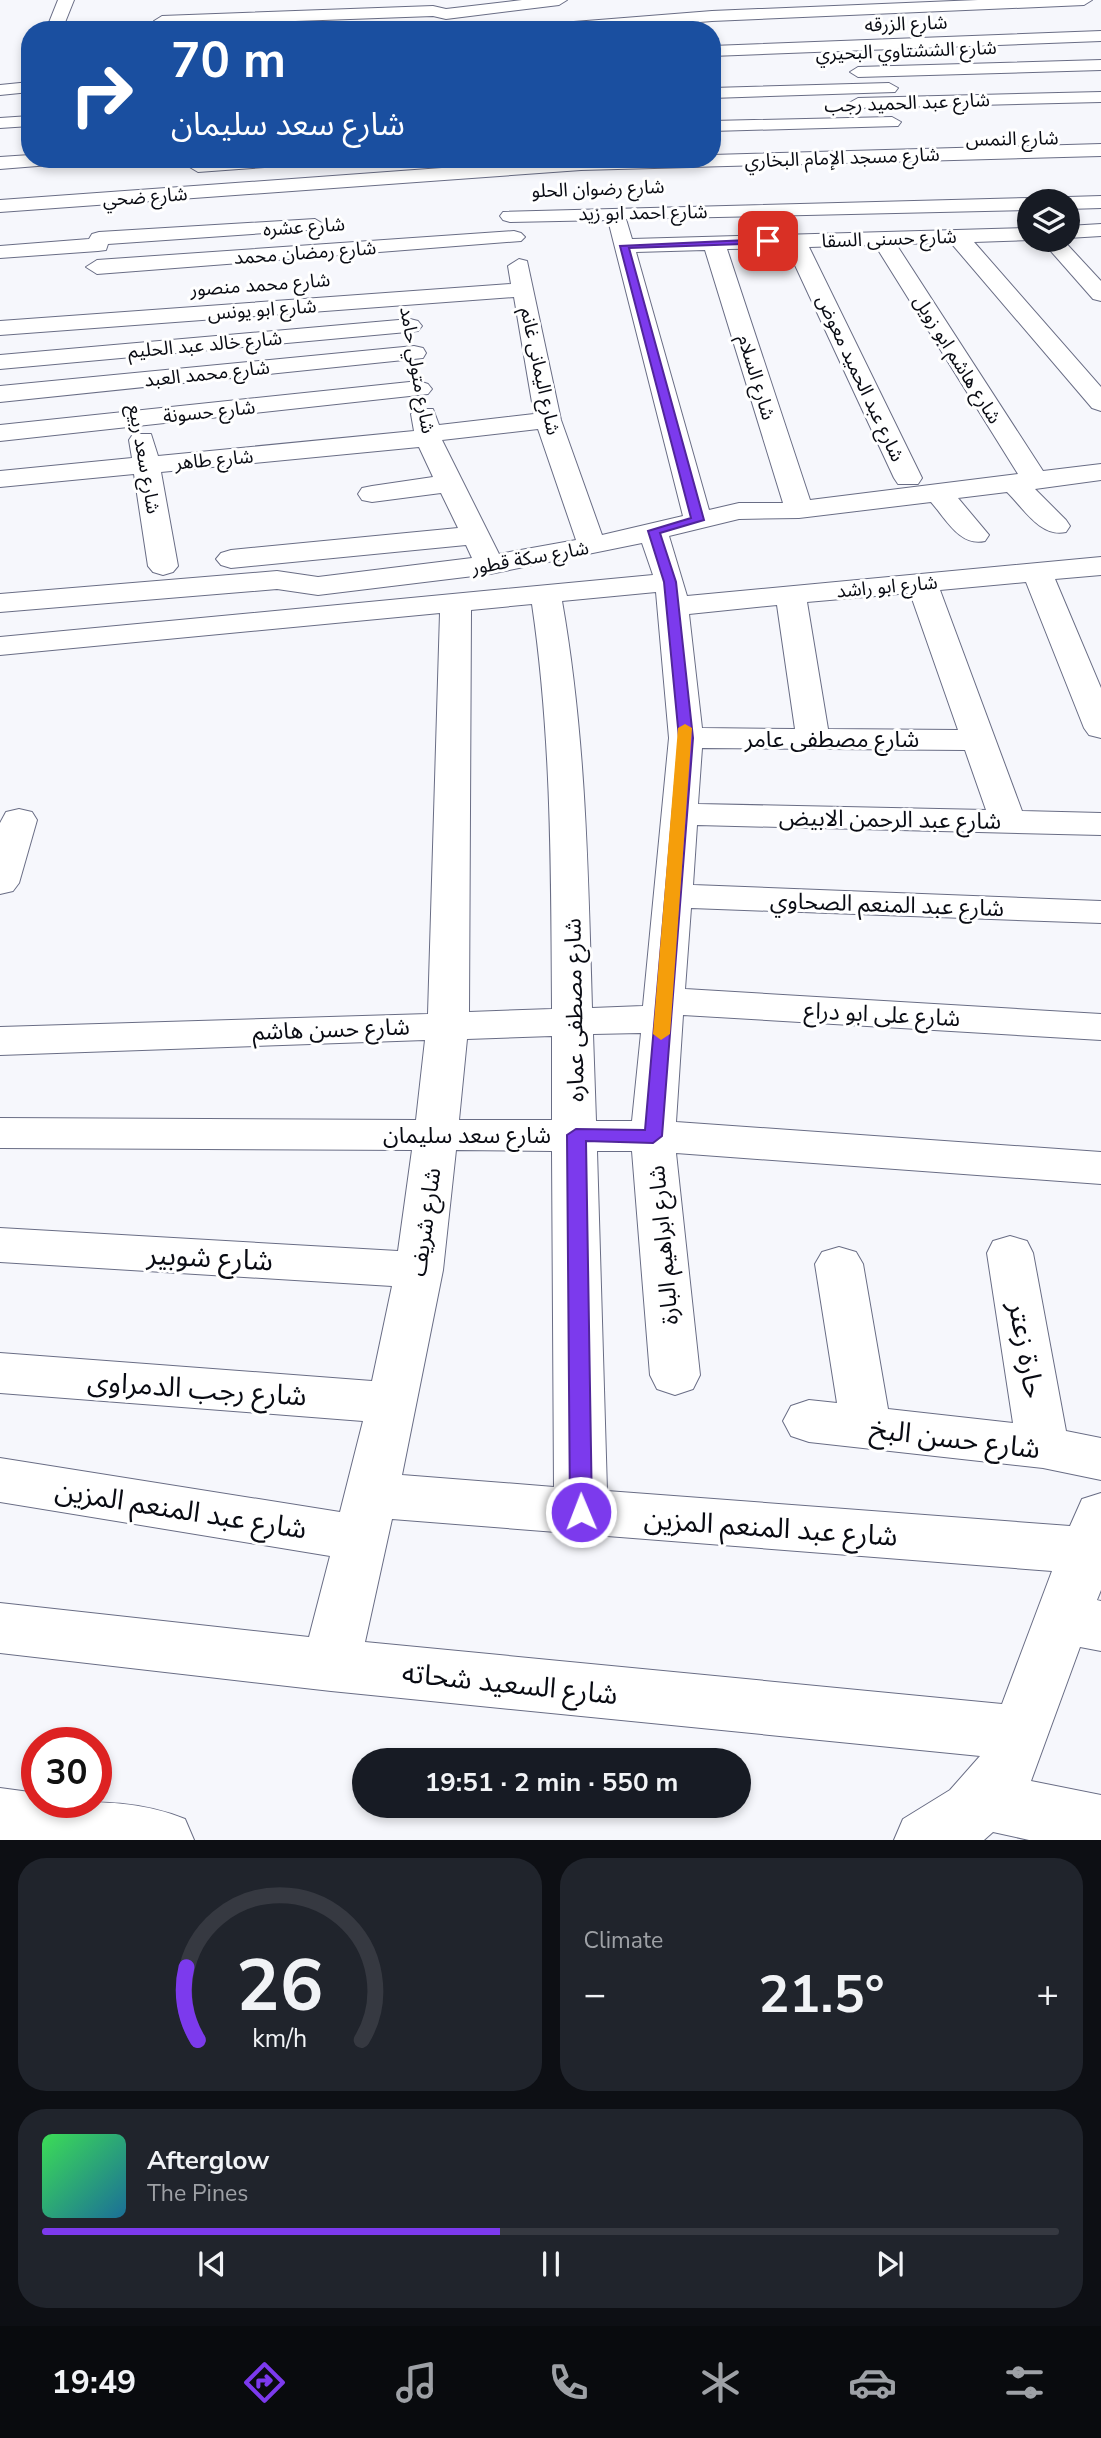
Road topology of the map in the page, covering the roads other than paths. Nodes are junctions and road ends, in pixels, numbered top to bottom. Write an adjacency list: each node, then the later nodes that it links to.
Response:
1 (66, 0): 10 (street)
2 (165, 0): 11 (street)
3 (420, 0): 9 (street)
4 (559, 0): 9 (street)
5 (714, 0): 7 (street)
6 (1084, 0): 15 (street)
7 (676, 2)
8 (574, 5): 13 (street); 14 (street)
9 (433, 11): 12 (street)
10 (58, 21)
11 (162, 21)
12 (239, 21)
13 (456, 21)
14 (583, 21)
15 (672, 21)
16 (1101, 26): 18 (street)
17 (1101, 36): 19 (street, شارع الزرقه)
18 (721, 40)
19 (721, 51)
20 (1101, 54): 21 (street)
21 (927, 65): 22 (street, شارع الششتاوي البحيري); 23 (street); 24 (street, شارع الششتاوي البحيري); 26 (street)
22 (1101, 65)
23 (721, 67)
24 (721, 76)
25 (1101, 82): 26 (street)
26 (945, 86): 30 (street); 32 (street)
27 (21, 89): 28 (street)
28 (0, 90)
29 (21, 93): 33 (street)
30 (721, 93)
31 (1101, 97): 32 (street, شارع عبد الحميد رجب)
32 (958, 101): 34 (street, شارع عبد الحميد رجب); 35 (street)
33 (0, 106)
34 (721, 107)
35 (975, 120)
36 (21, 122): 38 (street)
37 (906, 122): 41 (street)
38 (0, 123)
39 (1101, 136): 43 (street, شارع النمس)
40 (21, 143): 42 (street)
41 (721, 143)
42 (0, 144)
43 (721, 144)
44 (721, 144): 45 (street, شارع مسجد الإمام البخاري)
45 (1101, 150)
46 (721, 161): 59 (street)
47 (0, 163): 48 (street)
48 (21, 165)
49 (51, 168): 58 (street)
50 (195, 168): 57 (street)
51 (325, 168): 57 (street)
52 (382, 168): 57 (street, شارع مسجد الإمام البخاري)
53 (432, 168): 55 (street, شارع مسجد الإمام البخاري)
54 (517, 168): 55 (street, شارع مسجد الإمام البخاري)
55 (484, 172): 65 (street, شارع اليمانى غانم)
56 (91, 175): 77 (street)
57 (285, 176): 60 (street); 77 (street, شارع ضحي)
58 (0, 181)
59 (733, 195): 63 (street, شارع احمد ابو زيد); 66 (street, شارع احمد ابو زيد)
60 (339, 202)
61 (1101, 202): 62 (street)
62 (1080, 203)
63 (1017, 204)
64 (0, 206): 77 (street, شارع ضحي)
65 (504, 211): 66 (street, شارع احمد ابو زيد); 82 (street, شارع رمضان محمد); 83 (street, شارع اليمانى غانم)
66 (615, 213): 76 (street)
67 (331, 224): 77 (street, شارع عشره)
68 (49, 228): 77 (street)
69 (1101, 230): 70 (street)
70 (1080, 231)
71 (1017, 234): 72 (street, شارع حسنى السقا)
72 (957, 236): 73 (street, شارع حسنى السقا); 95 (street)
73 (881, 238): 74 (street, شارع حسنى السقا); 103 (street, شارع هاشم ابو زويل)
74 (795, 241): 75 (street, شارع حسنى السقا); 104 (street, شارع عبد الحميد معوض)
75 (715, 243): 76 (street, شارع حسنى السقا); 110 (street, شارع السلام)
76 (624, 246): 111 (street)
77 (96, 249): 78 (street); 81 (street); 82 (street, شارع رمضان محمد); 85 (street)
78 (0, 252)
79 (1063, 252): 84 (street)
80 (494, 268): 83 (street)
81 (69, 270)
82 (406, 271): 83 (street, شارع ابو يونس); 85 (street, شارع ابو يونس); 86 (street, شارع متولي حامد)
83 (521, 278): 97 (street, شارع اليمانى غانم)
84 (1101, 294)
85 (87, 322): 87 (street, شارع ابو يونس); 90 (street)
86 (410, 326): 88 (street, شارع خالد عبد الحليم); 89 (street, شارع متولي حامد)
87 (0, 328)
88 (125, 352): 90 (street, شارع خالد عبد الحليم); 92 (street, شارع سعد ربيع)
89 (414, 353): 92 (street, شارع محمد العبد); 93 (street, شارع متولي حامد)
90 (80, 355): 91 (street, شارع خالد عبد الحليم)
91 (0, 362)
92 (131, 381): 94 (street, شارع محمد العبد); 96 (street, شارع سعد ربيع)
93 (419, 389): 96 (street, شارع حسونة); 99 (street, شارع متولي حامد)
94 (0, 394)
95 (1101, 403)
96 (138, 418): 98 (street, شارع حسونة); 101 (street, شارع سعد ربيع)
97 (548, 420): 99 (street, شارع طاهر); 116 (street, شارع اليمانى غانم)
98 (0, 433)
99 (427, 436): 101 (street, شارع طاهر); 106 (street, شارع متولي حامد)
100 (1101, 455): 103 (street, شارع سكة قطور)
101 (147, 465): 105 (street, شارع طاهر); 118 (street, شارع سعد ربيع)
102 (1090, 473): 103 (street, شارع سكة قطور); 109 (street)
103 (1024, 475): 104 (street, شارع سكة قطور); 107 (street, شارع سكة قطور); 112 (street, شارع هاشم ابو زويل)
104 (908, 478): 110 (street, شارع سكة قطور)
105 (0, 479)
106 (451, 484): 108 (street); 114 (street, شارع متولي حامد)
107 (937, 492): 110 (street, شارع سكة قطور); 115 (street)
108 (372, 494)
109 (1101, 501)
110 (796, 502): 111 (street, شارع سكة قطور)
111 (698, 520): 113 (street, شارع سكة قطور)
112 (1056, 526)
113 (653, 531): 116 (street, شارع سكة قطور); 124 (street, شارع ابراهيم البارة)
114 (476, 535): 117 (street, شارع متولي حامد); 118 (street)
115 (975, 536)
116 (592, 546): 117 (street, شارع سكة قطور)
117 (497, 564): 123 (street, شارع سكة قطور); 125 (street, شارع مصطفى عماره)
118 (163, 566): 121 (street)
119 (1101, 566): 120 (street, شارع ابو راشد)
120 (1037, 572): 122 (street, شارع ابو راشد); 131 (street)
121 (0, 580)
122 (922, 583): 126 (street, شارع ابو راشد); 134 (street)
123 (318, 586): 128 (street, شارع سكة قطور); 129 (street, شارع سكة قطور)
124 (671, 594): 125 (street, شارع ابو راشد); 126 (street, شارع ابو راشد); 132 (street, شارع ابراهيم البارة)
125 (533, 595): 127 (street, شارع ابو راشد); 143 (street, شارع مصطفى عماره)
126 (791, 595): 133 (street)
127 (456, 602): 130 (street, شارع ابو راشد); 144 (street, شارع شريف)
128 (0, 603)
129 (0, 629)
130 (0, 646)
131 (1101, 728)
132 (686, 738): 133 (street, شارع مصطفى عامر); 135 (street, شارع ابراهيم البارة)
133 (813, 739): 134 (street, شارع مصطفى عامر)
134 (978, 740): 137 (street)
135 (680, 814): 137 (street, شارع عبد الرحمن الابيض); 140 (street, شارع ابراهيم البارة)
136 (19, 820): 139 (street)
137 (1008, 822): 138 (street, شارع عبد الرحمن الابيض)
138 (1101, 824)
139 (2, 873)
140 (673, 896): 141 (street, شارع عبد المنعم الصحاوي); 142 (street, شارع ابراهيم البارة)
141 (1101, 912)
142 (663, 1010): 143 (street, شارع حسن هاشم); 145 (street, شارع على ابو دراع); 150 (street, شارع ابراهيم البارة)
143 (575, 1021): 144 (street, شارع حسن هاشم); 149 (street, شارع مصطفى عماره)
144 (448, 1024): 146 (street, شارع حسن هاشم); 148 (street, شارع شريف)
145 (1101, 1027)
146 (0, 1041)
147 (0, 1133): 148 (street, شارع سعد سليمان)
148 (436, 1135): 149 (street, شارع سعد سليمان); 155 (street, شارع شريف)
149 (576, 1135): 150 (street, شارع سعد سليمان); 164 (street, شارع مصطفى عماره)
150 (653, 1136): 151 (street, شارع سعد سليمان); 157 (street, شارع ابراهيم البارة)
151 (1101, 1168)
152 (0, 1245): 155 (street, شارع شوبير)
153 (1010, 1253): 161 (street, حارة زعتر)
154 (839, 1264): 160 (street)
155 (419, 1270): 158 (street, شارع شريف)
156 (0, 1373): 158 (street, شارع رجب الدمراوى)
157 (676, 1375)
158 (393, 1403): 165 (street, شارع شريف)
159 (809, 1421): 160 (street, شارع حسن البخ)
160 (866, 1428): 161 (street, شارع حسن البخ)
161 (1043, 1447): 162 (street, شارع حسن البخ)
162 (1101, 1459)
163 (0, 1480): 165 (street, شارع عبد المنعم المزين)
164 (581, 1512): 165 (street, شارع عبد المنعم المزين); 166 (street, شارع عبد المنعم المزين)
165 (367, 1517): 169 (street, شارع شريف)
166 (1094, 1533): 167 (street)
167 (1083, 1623): 170 (street)
168 (0, 1628): 169 (street, شارع السعيد شحاته)
169 (331, 1665): 170 (street, شارع السعيد شحاته)
170 (1020, 1733): 171 (street)
171 (984, 1801): 173 (street); 175 (street)
172 (0, 1817): 174 (street)
173 (1101, 1825)
174 (163, 1839)
175 (925, 1839)

